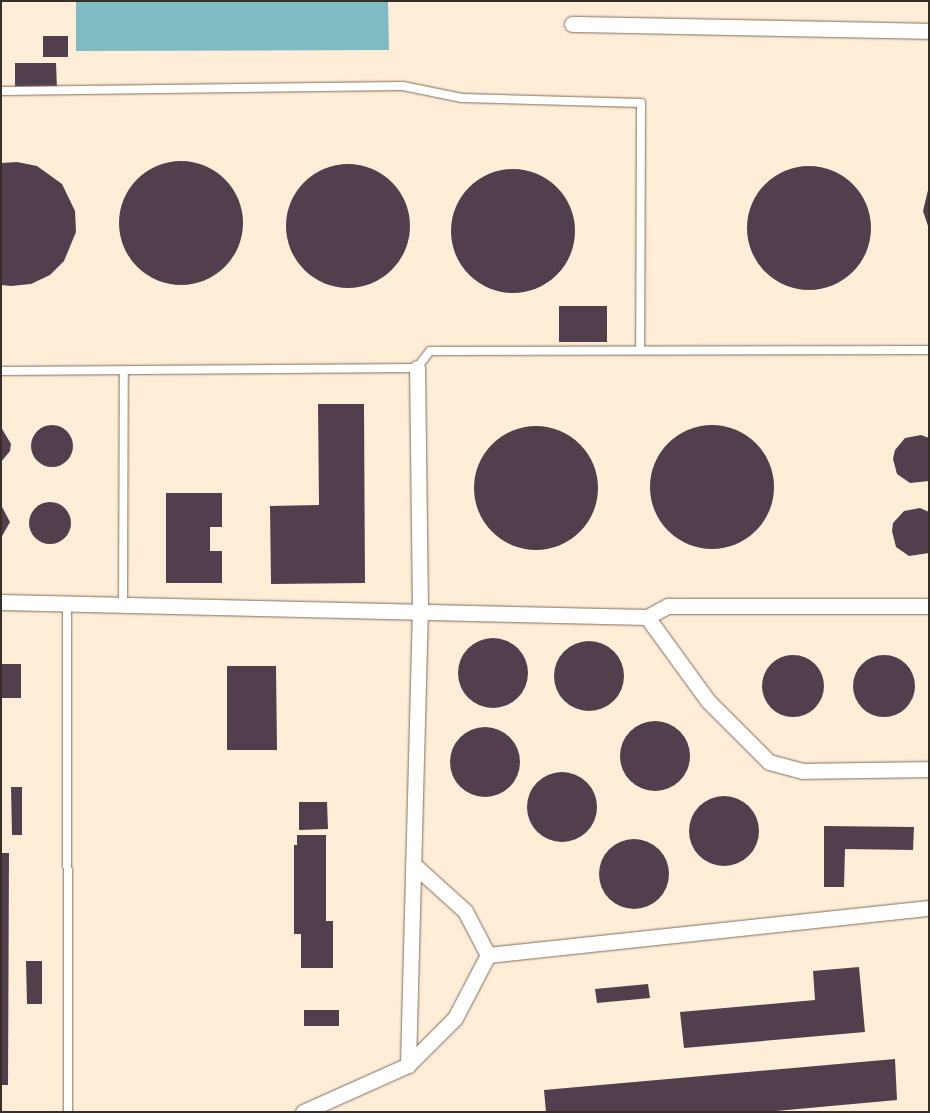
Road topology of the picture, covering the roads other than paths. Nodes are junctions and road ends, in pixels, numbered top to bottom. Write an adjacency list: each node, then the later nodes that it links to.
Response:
1 (572, 24): 2 (street)
2 (929, 31)
3 (1, 91): 4 (lane)
4 (640, 350): 5 (lane); 6 (lane)
5 (929, 350)
6 (417, 368): 8 (lane); 13 (street)
7 (1, 371): 8 (lane)
8 (124, 372): 11 (lane)
9 (1, 602): 10 (street)
10 (67, 604): 11 (street); 20 (lane)
11 (123, 605): 13 (street)
12 (929, 606): 14 (street)
13 (420, 610): 14 (street); 16 (street)
14 (647, 617): 15 (street)
15 (929, 769)
16 (413, 864): 18 (street); 19 (street)
17 (929, 908): 18 (street)
18 (488, 955): 19 (street)
19 (408, 1065): 21 (street)
20 (68, 1112)
21 (304, 1112)

